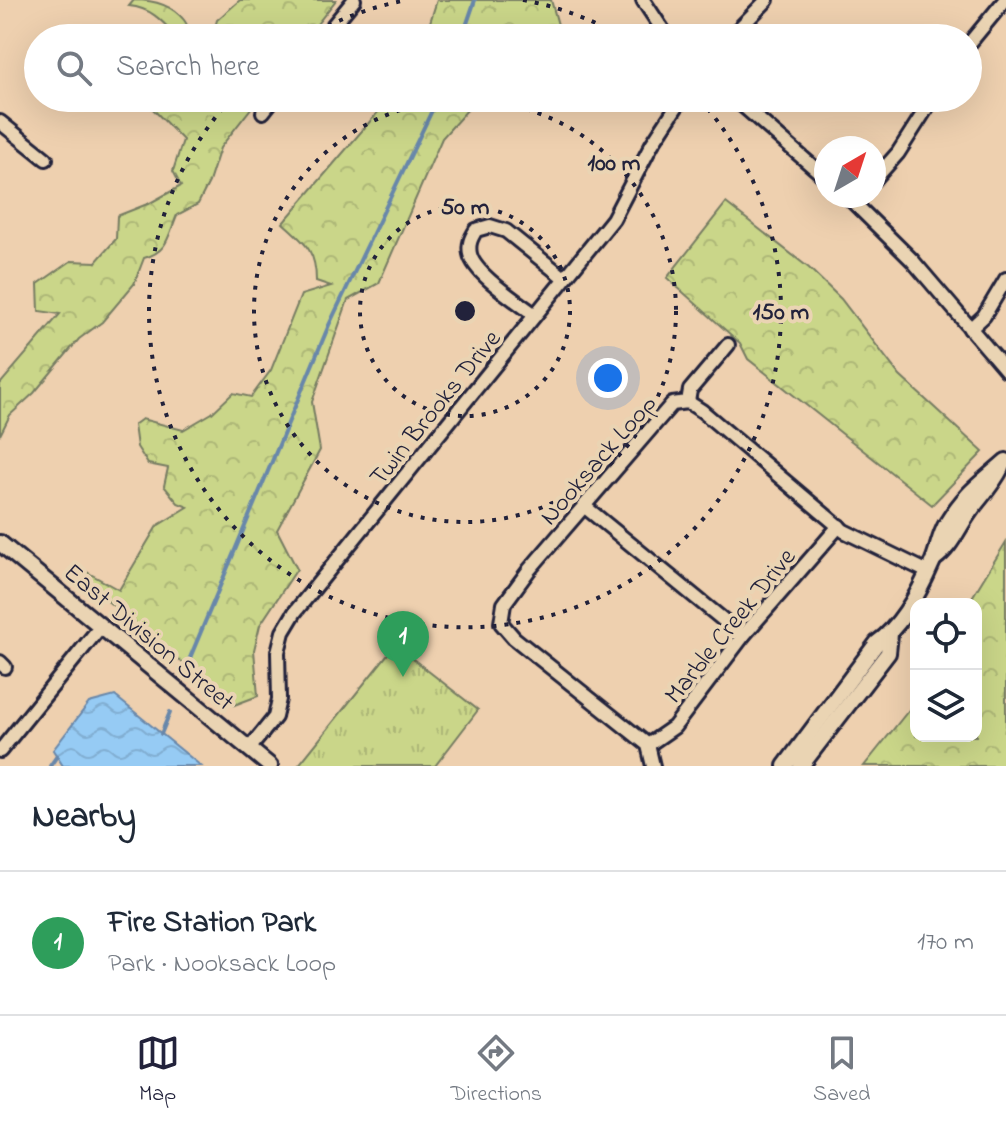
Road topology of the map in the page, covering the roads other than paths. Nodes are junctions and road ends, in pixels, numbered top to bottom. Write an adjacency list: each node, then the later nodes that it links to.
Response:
1 (354, 0): 5 (street)
2 (643, 0): 6 (street)
3 (767, 0): 7 (street)
4 (1005, 0): 8 (street)
5 (334, 24)
6 (659, 24)
7 (744, 24)
8 (982, 28)
9 (673, 112): 17 (street, Twin Brooks Drive)
10 (750, 112): 15 (street)
11 (924, 112): 14 (street)
12 (0, 122): 13 (street)
13 (46, 159)
14 (886, 166)
15 (814, 168)
16 (863, 208): 20 (street)
17 (563, 277): 19 (street, Twin Brooks Drive); 19 (street)
18 (1006, 279): 20 (street)
19 (535, 315): 33 (street, Twin Brooks Drive)
20 (970, 329): 22 (street)
21 (728, 345): 23 (street)
22 (1006, 370)
23 (688, 402): 25 (street, Nooksack Loop); 26 (street, Nooksack Loop)
24 (1005, 463): 28 (street)
25 (584, 506): 31 (street); 32 (street, Nooksack Loop)
26 (839, 526): 28 (street, Nooksack Loop); 31 (street, Marble Creek Drive)
27 (0, 543): 29 (street, East Division Street)
28 (931, 565): 30 (street)
29 (101, 626): 33 (street, East Division Street); 34 (street)
30 (890, 634): 37 (street); 38 (street)
31 (743, 636): 32 (street, Marble Creek Drive)
32 (648, 745): 36 (street)
33 (249, 749): 35 (street, East Division Street)
34 (0, 751)
35 (270, 766)
36 (653, 766)
37 (785, 766)
38 (801, 766)

